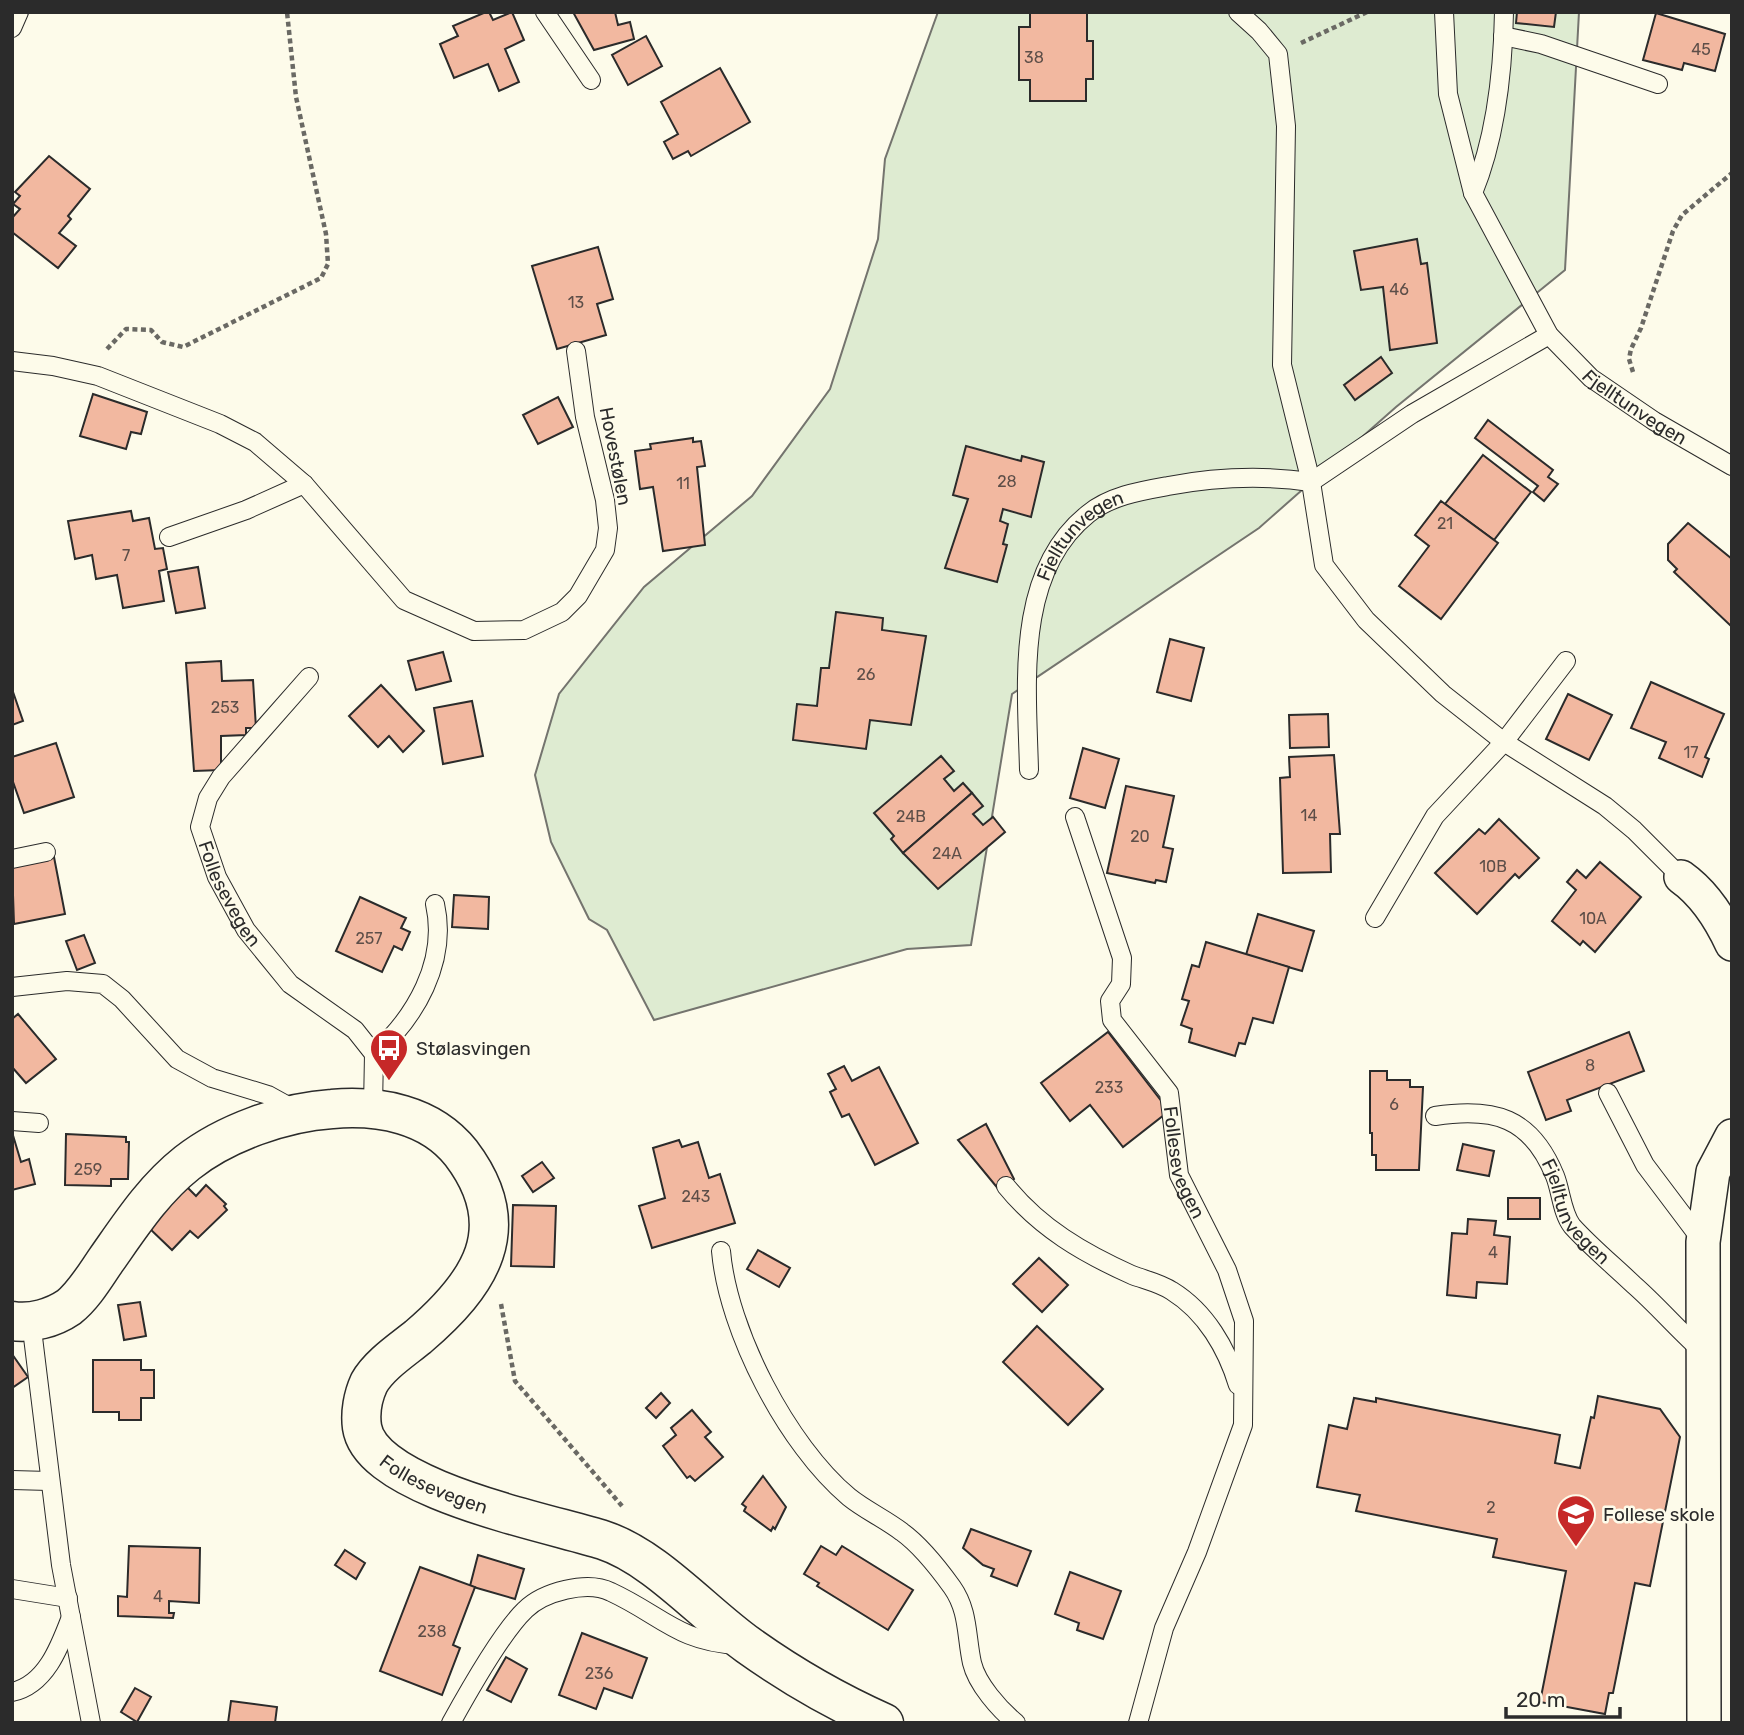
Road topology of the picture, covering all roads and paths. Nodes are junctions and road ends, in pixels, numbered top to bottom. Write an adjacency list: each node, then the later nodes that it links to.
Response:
1 (19, 12): 8 (lane)
2 (287, 12): 18 (path)
3 (545, 12): 11 (lane)
4 (1238, 12): 10 (lane)
5 (1367, 12): 10 (path)
6 (1444, 12): 14 (lane, Fjelltunvegen)
7 (1504, 12): 9 (lane)
8 (12, 28)
9 (1503, 36): 12 (lane); 14 (lane)
10 (1278, 54): 21 (lane)
11 (591, 80)
12 (1658, 84)
13 (1732, 173): 19 (path)
14 (1473, 193): 15 (lane, Fjelltunvegen)
15 (1549, 335): 19 (lane, Fjelltunvegen); 21 (lane)
16 (576, 351): 22 (lane, Hovestølen)
17 (12, 361): 18 (lane, Hovestølen)
18 (98, 376): 22 (lane, Hovestølen)
19 (1642, 413): 20 (lane, Fjelltunvegen)
20 (1732, 466)
21 (1311, 482): 26 (lane); 27 (lane, Fjelltunvegen)
22 (304, 484): 23 (lane)
23 (169, 537)
24 (1566, 661): 26 (lane)
25 (309, 677): 36 (lane, Follesevegen)
26 (1504, 741): 31 (lane); 33 (lane)
27 (1029, 770)
28 (1075, 817): 50 (lane, Follesevegen)
29 (46, 852): 30 (lane)
30 (12, 859)
31 (1681, 877): 34 (street)
32 (435, 904): 36 (lane)
33 (1375, 918)
34 (1732, 944)
35 (12, 987): 39 (lane)
36 (374, 1054): 38 (lane)
37 (1608, 1093): 45 (lane)
38 (373, 1107): 39 (main road, Follesevegen); 47 (main road, Follesevegen)
39 (300, 1112): 48 (main road, Follesevegen)
40 (1435, 1116): 49 (lane, Fjelltunvegen)
41 (12, 1121): 42 (lane)
42 (40, 1122)
43 (1732, 1136): 45 (street)
44 (1006, 1186): 50 (lane, Follesevegen)
45 (1703, 1242): 49 (street)
46 (721, 1251): 62 (lane)
47 (481, 1267): 53 (path); 57 (main road, Follesevegen)
48 (22, 1321): 52 (lane)
49 (1703, 1352): 64 (street)
50 (1244, 1402): 63 (lane, Follesevegen)
51 (12, 1480): 52 (lane)
52 (48, 1481): 55 (lane)
53 (627, 1511)
54 (12, 1589): 55 (lane)
55 (68, 1598): 56 (lane)
56 (71, 1617): 58 (lane); 59 (lane)
57 (749, 1646): 60 (lane, Follesevegen); 61 (main road, Follesevegen)
58 (12, 1692)
59 (91, 1723)
60 (451, 1723)
61 (884, 1723)
62 (1016, 1723)
63 (1138, 1723)
64 (1704, 1723)

